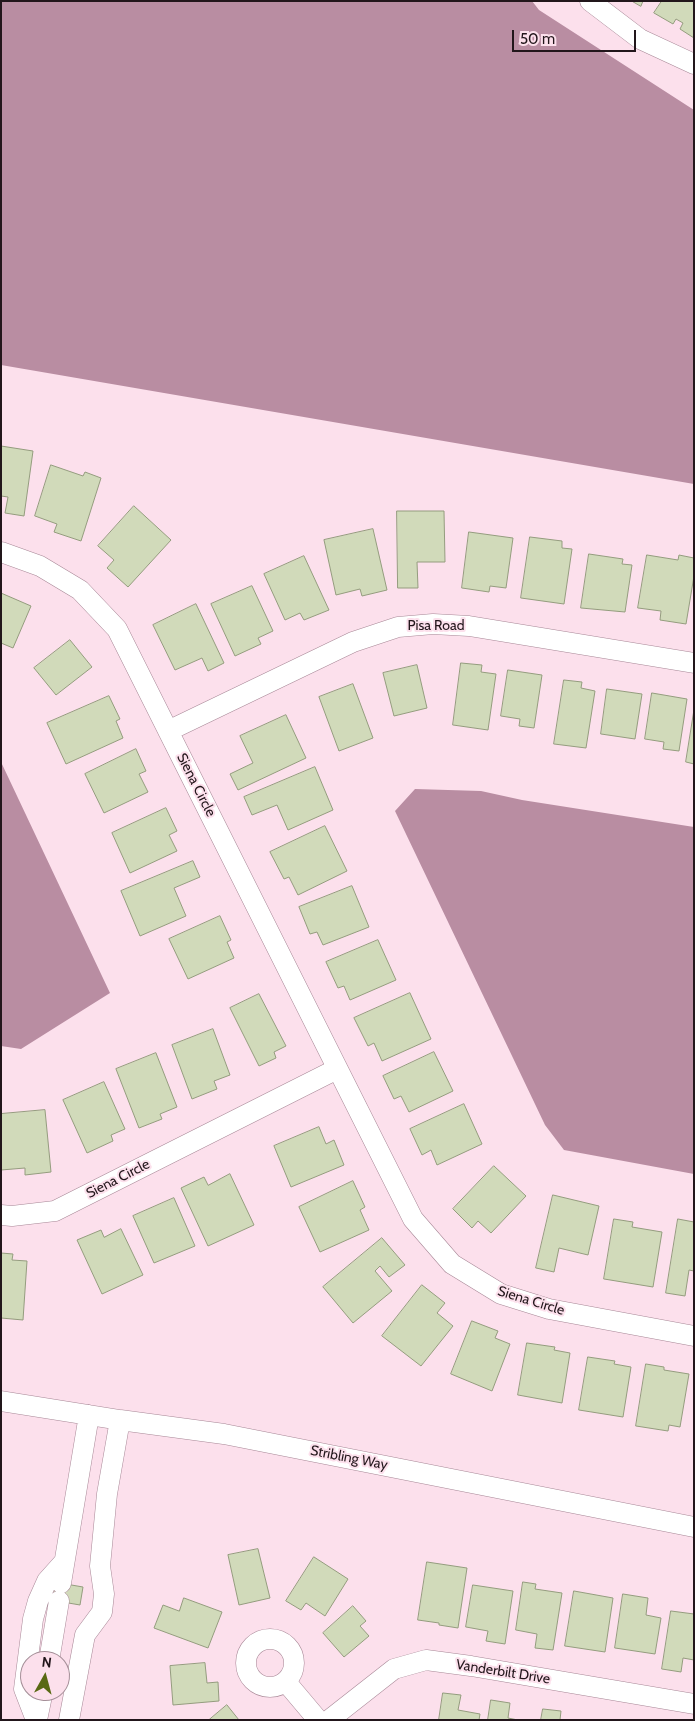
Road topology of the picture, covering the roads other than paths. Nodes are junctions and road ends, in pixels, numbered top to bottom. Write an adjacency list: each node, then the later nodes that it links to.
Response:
1 (590, 1): 2 (street)
2 (694, 64)
3 (1, 552): 5 (street, Siena Circle)
4 (694, 663): 5 (street, Pisa Road)
5 (168, 731): 6 (street, Siena Circle)
6 (337, 1068): 7 (street, Siena Circle); 8 (street, Siena Circle)
7 (1, 1215)
8 (694, 1336)
9 (1, 1402): 10 (street, Stribling Way)
10 (89, 1415): 11 (street, Stribling Way); 13 (street)
11 (120, 1420): 12 (street, Stribling Way); 16 (street)
12 (694, 1527)
13 (64, 1562): 14 (street); 15 (street)
14 (33, 1619): 15 (street); 21 (street)
15 (56, 1624): 16 (street); 17 (street)
16 (90, 1629): 22 (street)
17 (51, 1651)
18 (286, 1682): 23 (street)
19 (41, 1701): 21 (street)
20 (694, 1704): 24 (street, Vanderbilt Drive)
21 (37, 1720)
22 (69, 1720)
23 (318, 1720)
24 (328, 1720)

